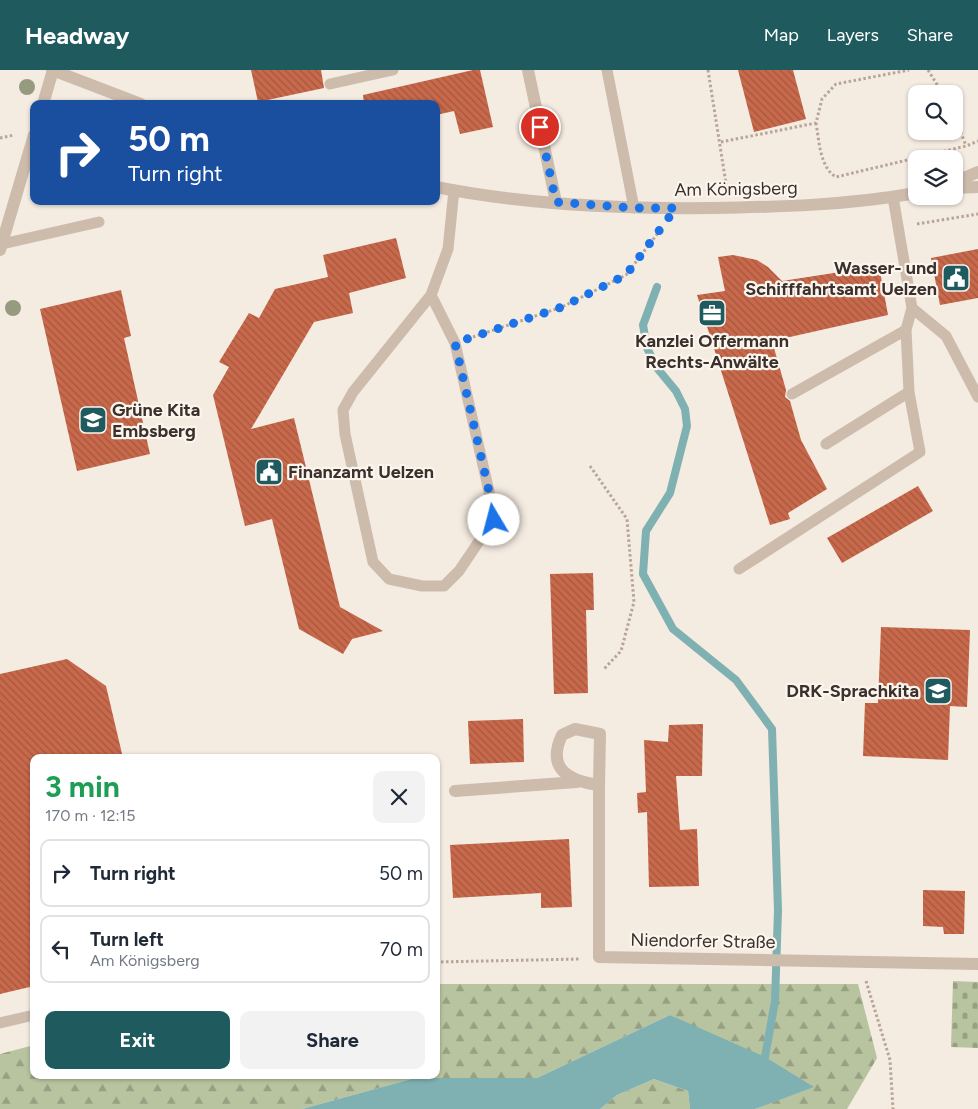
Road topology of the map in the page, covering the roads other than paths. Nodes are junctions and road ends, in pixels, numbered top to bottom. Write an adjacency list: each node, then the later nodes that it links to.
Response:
1 (53, 70): 6 (street); 7 (street)
2 (393, 70): 5 (lane)
3 (528, 70): 17 (street)
4 (606, 70): 18 (lane)
5 (330, 84)
6 (44, 100)
7 (131, 100)
8 (30, 149): 20 (street)
9 (978, 172): 10 (street)
10 (963, 178)
11 (440, 187): 14 (street, Am Königsberg)
12 (978, 187): 13 (street)
13 (963, 188)
14 (454, 190): 17 (street, Am Königsberg); 21 (lane)
15 (908, 194): 16 (street, Am Königsberg)
16 (893, 197): 18 (street, Am Königsberg); 22 (lane)
17 (556, 202): 18 (street, Am Königsberg)
18 (634, 208)
19 (100, 222): 20 (lane)
20 (1, 247)
21 (431, 295): 21 (lane)
22 (912, 308): 23 (lane); 26 (lane)
23 (906, 330): 24 (lane); 25 (lane)
24 (910, 392): 27 (lane); 28 (lane)
25 (792, 394)
26 (978, 397)
27 (826, 444)
28 (738, 569)
29 (577, 782): 30 (street); 30 (street); 31 (street)
30 (599, 785): 32 (street, Niendorfer Straße)
31 (454, 791)
32 (978, 964)
33 (30, 1016): 34 (lane)
34 (0, 1023)

